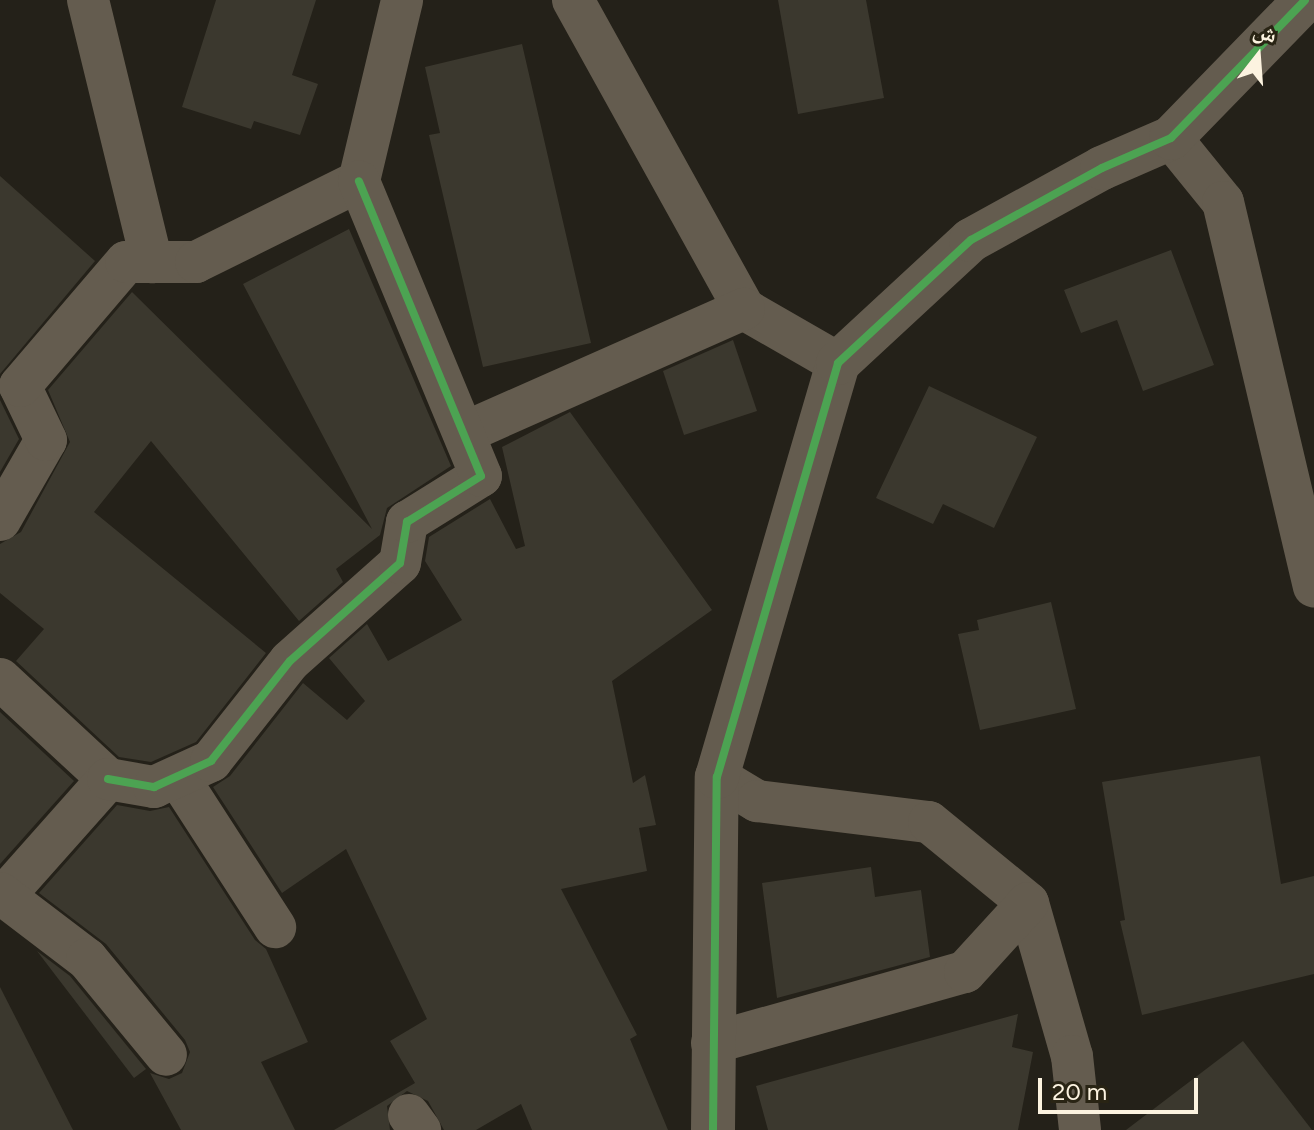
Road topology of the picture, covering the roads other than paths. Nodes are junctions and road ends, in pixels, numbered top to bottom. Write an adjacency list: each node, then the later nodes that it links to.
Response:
1 (88, 0): 7 (street)
2 (402, 0): 6 (street)
3 (573, 0): 8 (street)
4 (1308, 11): 5 (street)
5 (1171, 138): 9 (street); 12 (street)
6 (359, 181): 7 (street); 10 (street)
7 (152, 262): 11 (street)
8 (744, 309): 9 (street); 10 (street)
9 (838, 363): 15 (street)
10 (466, 432): 14 (street)
11 (0, 520)
12 (1314, 586)
13 (0, 679): 16 (street)
14 (178, 777): 16 (street); 19 (street)
15 (717, 777): 18 (street); 20 (street)
16 (108, 779): 17 (street)
17 (2, 894): 21 (street)
18 (1028, 903): 20 (street); 23 (street)
19 (275, 927)
20 (712, 1043): 22 (street)
21 (166, 1055)
22 (713, 1130)
23 (1080, 1130)

